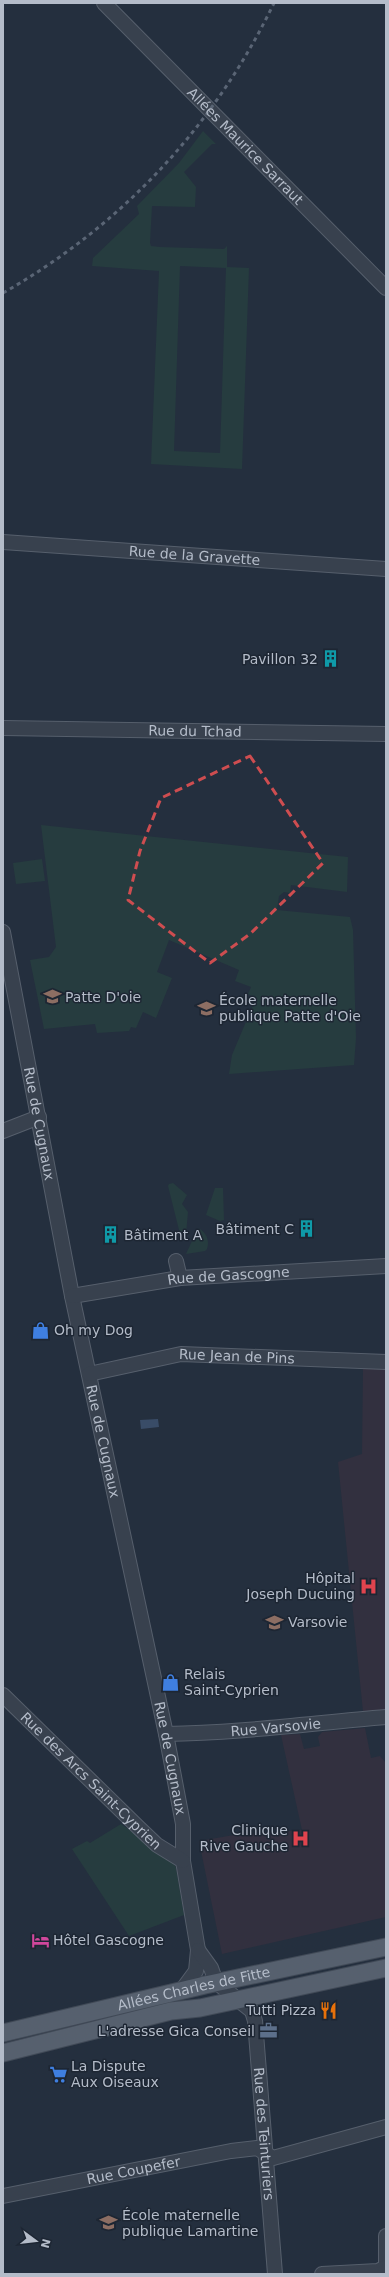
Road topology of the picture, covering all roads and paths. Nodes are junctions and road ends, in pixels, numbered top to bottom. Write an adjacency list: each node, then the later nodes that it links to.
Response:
1 (104, 3): 2 (street, Allées Maurice Sarraut)
2 (386, 288)
3 (3, 542): 4 (street, Rue de la Gravette)
4 (386, 569)
5 (3, 728): 6 (street, Rue du Tchad)
6 (386, 734)
7 (3, 932): 8 (street, Rue de Cugnaux)
8 (6, 965): 9 (street, Rue de Cugnaux)
9 (40, 1117): 10 (street); 14 (street, Rue de Cugnaux)
10 (3, 1131)
11 (176, 1261): 13 (street)
12 (386, 1266): 13 (street, Rue de Gascogne)
13 (180, 1278): 14 (street, Rue de Gascogne)
14 (72, 1296): 16 (street, Rue de Cugnaux)
15 (386, 1362): 16 (street, Rue Jean de Pins)
16 (89, 1374): 19 (street, Rue de Cugnaux)
17 (3, 1695): 20 (street, Rue des Arcs Saint-Cyprien)
18 (386, 1717): 19 (street, Rue Varsovie)
19 (166, 1734): 20 (street, Rue de Cugnaux)
20 (183, 1861): 22 (street, Rue de Cugnaux)
21 (386, 1946): 25 (main road, Allées Charles de Fitte)
22 (198, 1950): 25 (street, Rue de Cugnaux); 27 (street, Rue de Cugnaux)
23 (386, 1959): 26 (main road)
24 (386, 1968): 26 (main road, Allées Charles de Fitte)
25 (216, 1982): 27 (main road, Allées Charles de Fitte); 28 (street, Rue des Teinturiers)
26 (308, 1986): 28 (main road, Allées Charles de Fitte)
27 (182, 1990): 29 (main road, Allées Charles de Fitte)
28 (239, 2000): 30 (main road, Allées Charles de Fitte); 32 (street, Rue des Teinturiers)
29 (3, 2033)
30 (3, 2053)
31 (386, 2127): 32 (street, Rue Coupefer)
32 (264, 2151): 33 (street, Rue Coupefer); 36 (street, Rue des Teinturiers)
33 (3, 2196)
34 (386, 2236): 35 (street)
35 (382, 2270): 37 (street)
36 (275, 2274)
37 (322, 2274)

